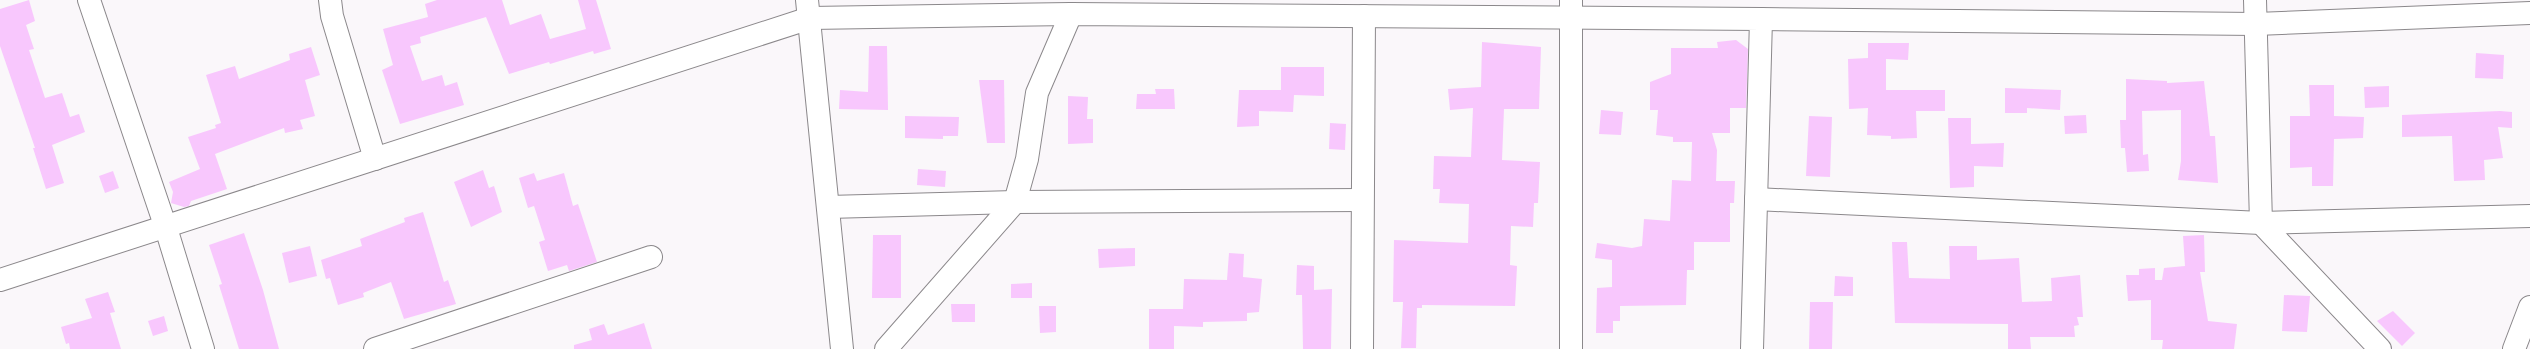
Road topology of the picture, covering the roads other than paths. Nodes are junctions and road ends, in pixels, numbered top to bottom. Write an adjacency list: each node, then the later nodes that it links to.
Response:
1 (89, 0): 19 (street)
2 (330, 0): 12 (street)
3 (2255, 0): 11 (street)
4 (1189, 7): 8 (street); 9 (street)
5 (808, 9): 8 (street); 12 (street); 16 (street)
6 (1571, 9): 9 (street); 10 (street); 28 (street)
7 (2530, 13): 11 (street)
8 (1071, 14): 15 (street)
9 (1364, 16): 14 (street)
10 (1761, 19): 11 (street); 13 (street)
11 (2256, 24): 18 (street)
12 (375, 159): 19 (street)
13 (1756, 199): 18 (street); 29 (street)
14 (1361, 200): 15 (street); 27 (street)
15 (1015, 202): 16 (street); 26 (street)
16 (828, 207): 25 (street)
17 (2530, 216): 18 (street)
18 (2261, 224): 30 (street)
19 (166, 228): 21 (street); 23 (street)
20 (651, 257): 24 (street)
21 (0, 280)
22 (2530, 308): 31 (street)
23 (203, 349)
24 (375, 349)
25 (842, 349)
26 (886, 349)
27 (1362, 349)
28 (1571, 349)
29 (1752, 349)
30 (2380, 349)
31 (2514, 349)

